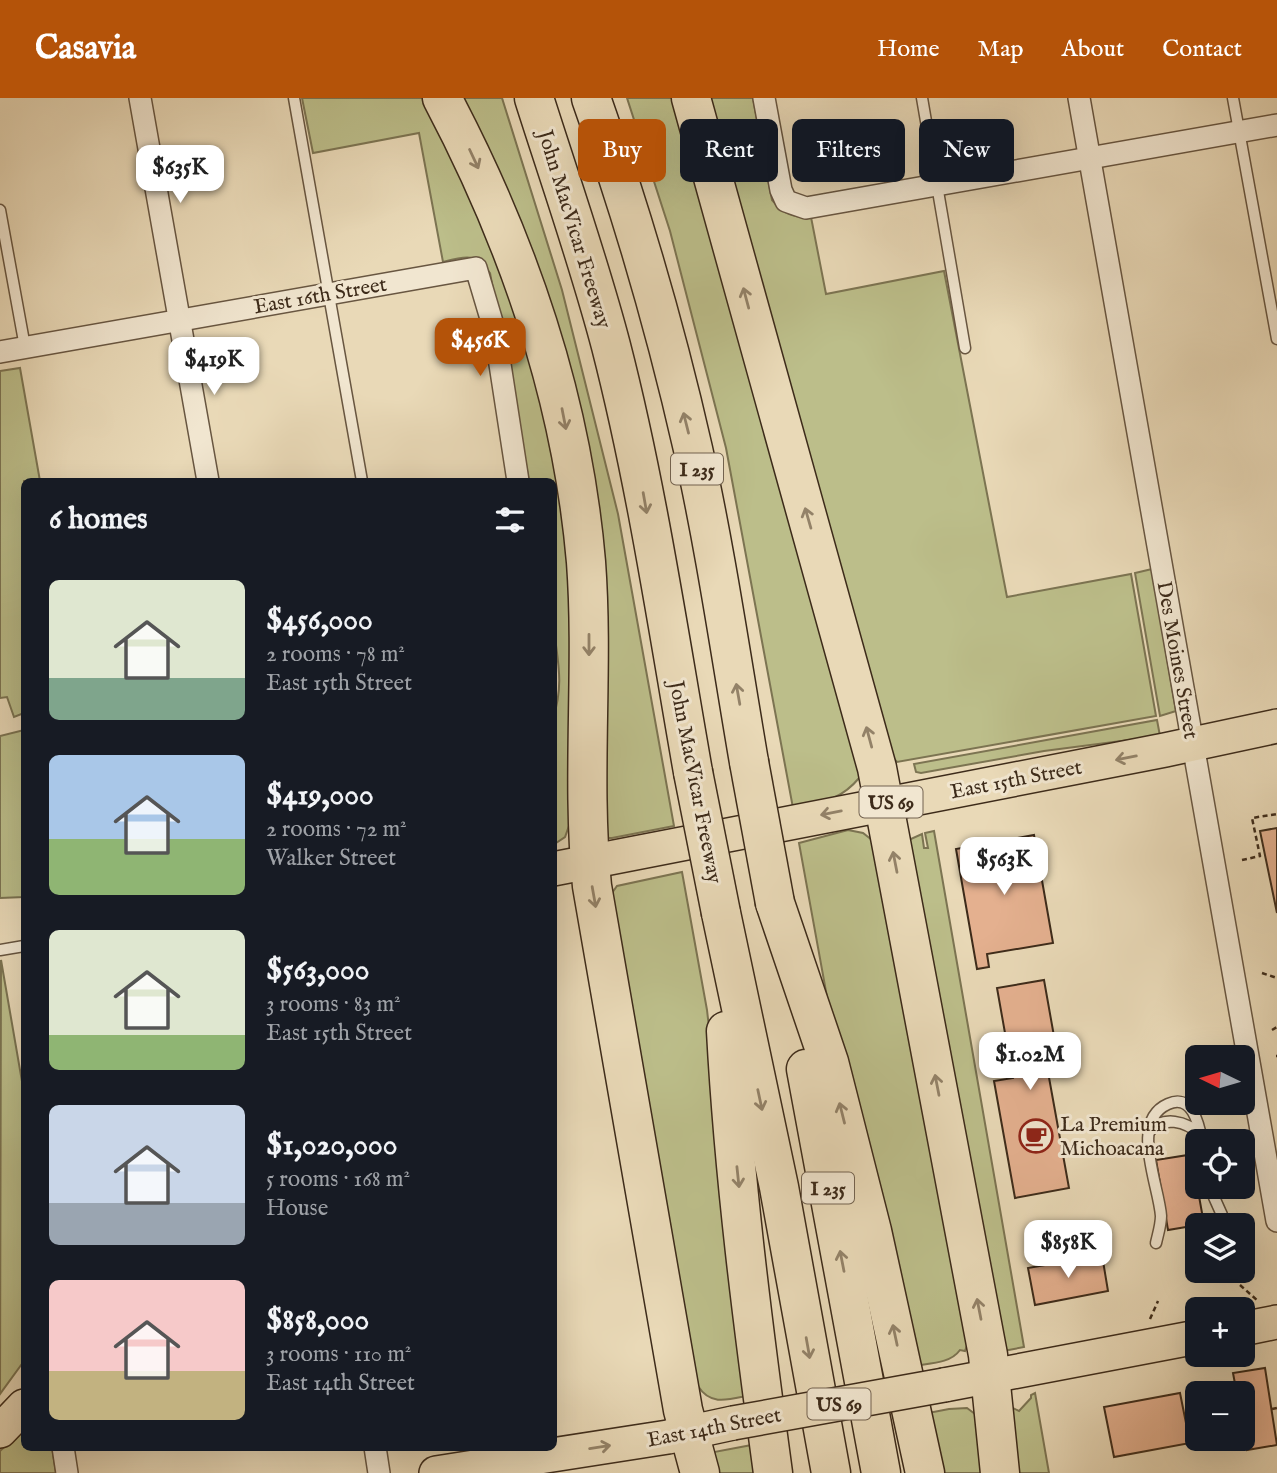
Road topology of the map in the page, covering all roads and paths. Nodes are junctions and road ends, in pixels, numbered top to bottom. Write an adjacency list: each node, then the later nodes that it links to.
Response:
1 (140, 98): 23 (street)
2 (294, 98): 22 (lane)
3 (442, 98): 35 (highway, one-way to 35)
4 (524, 98): 20 (highway)
5 (534, 98): 20 (highway, John MacVicar Freeway / I 235)
6 (591, 98): 13 (highway, I 235)
7 (608, 98): 14 (highway)
8 (691, 98): 33 (highway, one-way to 8)
9 (764, 98): 19 (street)
10 (922, 98): 19 (lane)
11 (1079, 98): 17 (street, Des Moines Street)
12 (1233, 98): 16 (lane)
13 (598, 119)
14 (611, 119)
15 (1277, 125): 16 (street)
16 (1239, 131): 17 (street); 24 (lane)
17 (1089, 158): 19 (street); 32 (street, Des Moines Street)
18 (621, 182): 38 (highway, I 235, one-way to 18, bridge)
19 (937, 185): 26 (lane)
20 (567, 200): 39 (highway, John MacVicar Freeway / I 235, one-way to 39, bridge)
21 (0, 210): 25 (lane)
22 (327, 293): 23 (street, East 16th Street); 29 (lane); 30 (street, East 16th Street)
23 (179, 319): 25 (street, East 16th Street); 28 (street)
24 (1277, 339)
25 (25, 347): 27 (street, East 16th Street)
26 (965, 348)
27 (0, 352)
28 (207, 478)
29 (361, 478)
30 (518, 478)
31 (1277, 726): 32 (main road, East 15th Street / US 69)
32 (1193, 744): 33 (main road, East 15th Street / US 69, one-way to 33); 49 (street, Des Moines Street)
33 (884, 803): 35 (main road, East 15th Street / US 69, one-way to 35); 56 (highway, one-way to 33)
34 (1277, 814): 36 (path)
35 (590, 860): 37 (main road, US 69); 61 (highway, one-way to 61)
36 (1242, 860)
37 (557, 868)
38 (775, 903): 70 (highway, I 235, one-way to 38); 71 (highway, one-way to 38)
39 (723, 925): 68 (highway, one-way to 68); 69 (highway, John MacVicar Freeway / I 235, one-way to 69)
40 (21, 946): 41 (lane)
41 (0, 950)
42 (1262, 973): 43 (path)
43 (1277, 978)
44 (1277, 1027): 45 (path)
45 (1272, 1030)
46 (1194, 1129): 48 (lane)
47 (1200, 1129): 48 (lane)
48 (1147, 1133): 50 (lane)
49 (1277, 1221)
50 (1156, 1243)
51 (1241, 1285): 53 (path)
52 (1158, 1301): 54 (path)
53 (1259, 1317)
54 (1147, 1325)
55 (1185, 1339): 56 (main road, East 14th Street / US 69)
56 (991, 1376): 61 (main road, East 14th Street / US 69, bridge); 72 (highway)
57 (1277, 1408): 59 (path)
58 (21, 1409): 60 (main road)
59 (1272, 1409)
60 (0, 1431)
61 (688, 1431): 66 (main road, East 14th Street / US 69, one-way to 61); 67 (highway)
62 (64, 1451): 64 (street)
63 (376, 1451): 65 (street)
64 (67, 1473)
65 (379, 1473)
66 (436, 1473)
67 (699, 1473)
68 (774, 1473)
69 (831, 1473)
70 (881, 1473)
71 (925, 1473)
72 (1000, 1473)

